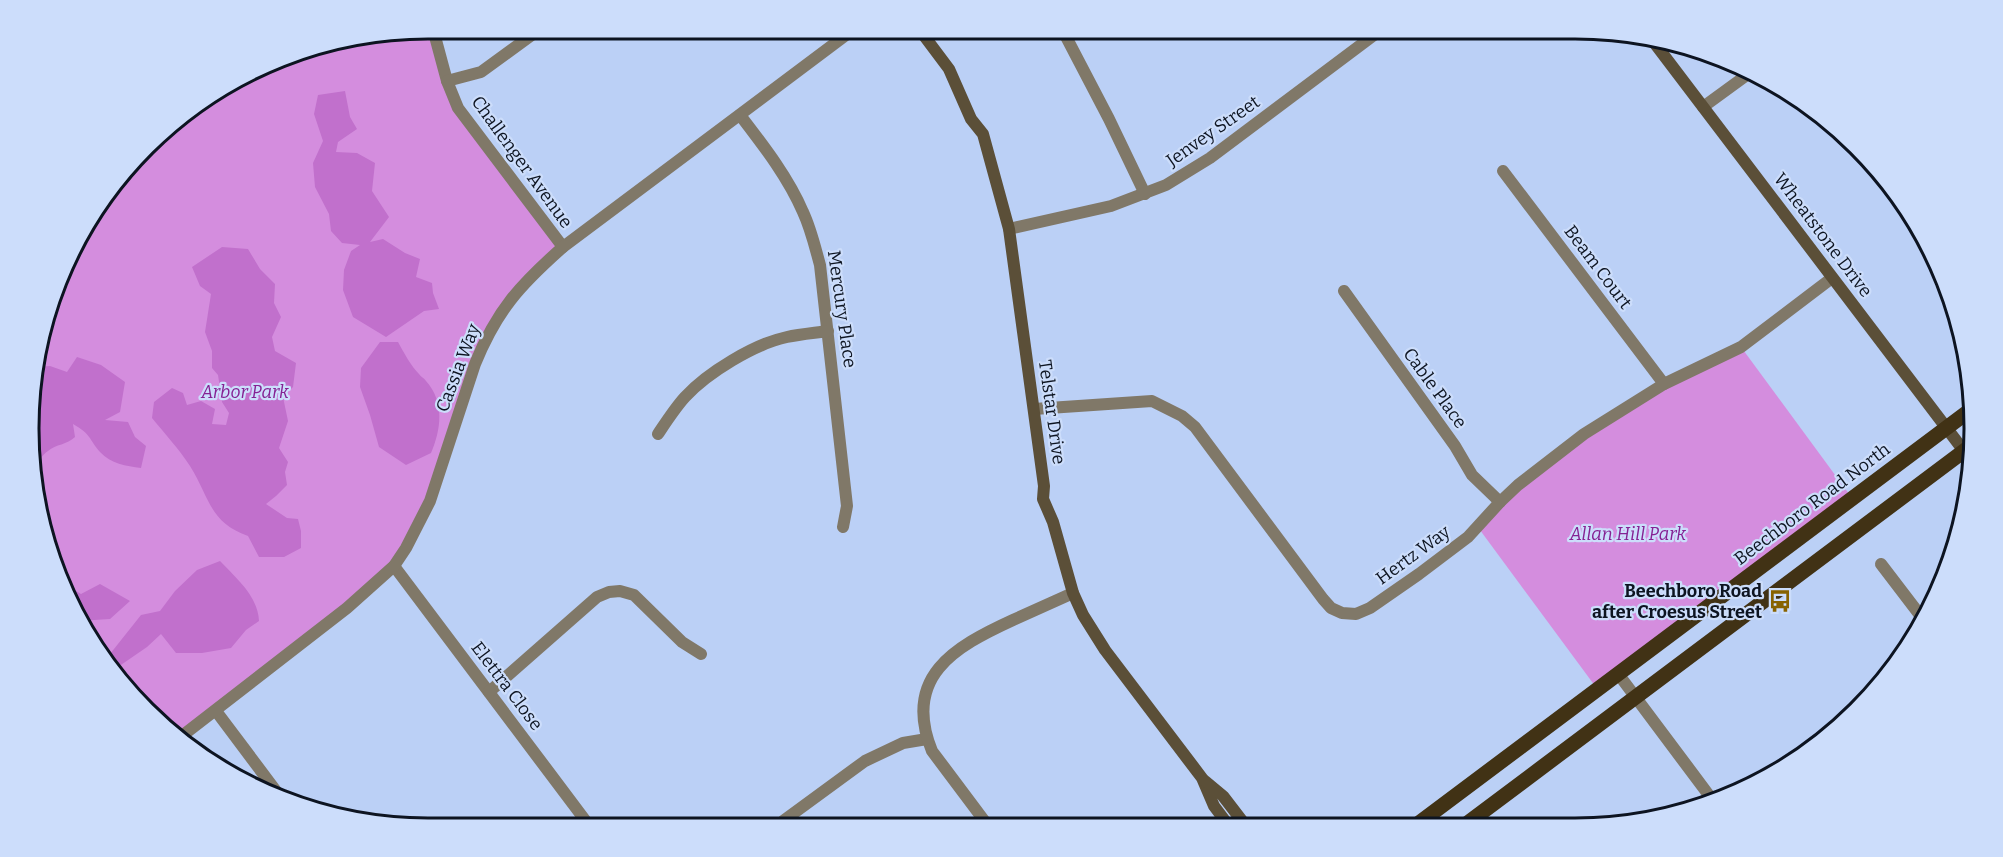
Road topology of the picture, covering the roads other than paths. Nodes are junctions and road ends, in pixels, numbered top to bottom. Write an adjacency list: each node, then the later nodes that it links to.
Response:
1 (436, 39): 9 (street, Challenger Avenue)
2 (525, 39): 9 (street)
3 (840, 39): 11 (street, Cassia Way)
4 (927, 39): 14 (street, Telstar Drive)
5 (1068, 39): 13 (street)
6 (1367, 39): 13 (street, Jenvey Street)
7 (1658, 48): 10 (street, Wheatstone Drive)
8 (1743, 77): 10 (street)
9 (447, 81): 15 (street, Challenger Avenue)
10 (1703, 107): 16 (street, Wheatstone Drive)
11 (740, 115): 15 (street, Cassia Way); 18 (street, Mercury Place)
12 (1503, 171): 19 (street, Beam Court)
13 (1145, 194): 14 (street, Jenvey Street)
14 (1009, 229): 20 (street, Telstar Drive)
15 (563, 247): 29 (street, Cassia Way)
16 (1832, 278): 19 (street, Hertz Way); 22 (street, Wheatstone Drive)
17 (1344, 291): 26 (street, Cable Place)
18 (828, 331): 23 (street); 27 (street, Mercury Place)
19 (1664, 384): 26 (street, Hertz Way)
20 (1034, 409): 26 (street, Hertz Way); 30 (street, Telstar Drive)
21 (1964, 416): 22 (main road, Beechboro Road North)
22 (1946, 428): 24 (street, Wheatstone Drive); 33 (main road, Beechboro Road North)
23 (658, 434)
24 (1963, 444)
25 (1963, 452): 35 (main road)
26 (1500, 502)
27 (843, 527)
28 (1881, 564): 31 (street)
29 (394, 566): 34 (street, Elettra Close); 36 (street, Cassia Way)
30 (1073, 593): 38 (street); 39 (street, Telstar Drive)
31 (1918, 612)
32 (701, 654): 34 (street)
33 (1618, 675): 35 (street); 47 (main road, Beechboro Road North)
34 (489, 692): 42 (street, Elettra Close)
35 (1635, 697): 41 (street); 48 (main road)
36 (216, 711): 37 (street, Cassia Way); 40 (street)
37 (186, 733)
38 (927, 739): 43 (street); 44 (street)
39 (1202, 778): 45 (street, Telstar Drive); 46 (street, Telstar Drive)
40 (271, 785)
41 (1708, 794)
42 (584, 818)
43 (787, 818)
44 (982, 818)
45 (1223, 818)
46 (1240, 818)
47 (1426, 818)
48 (1474, 818)

